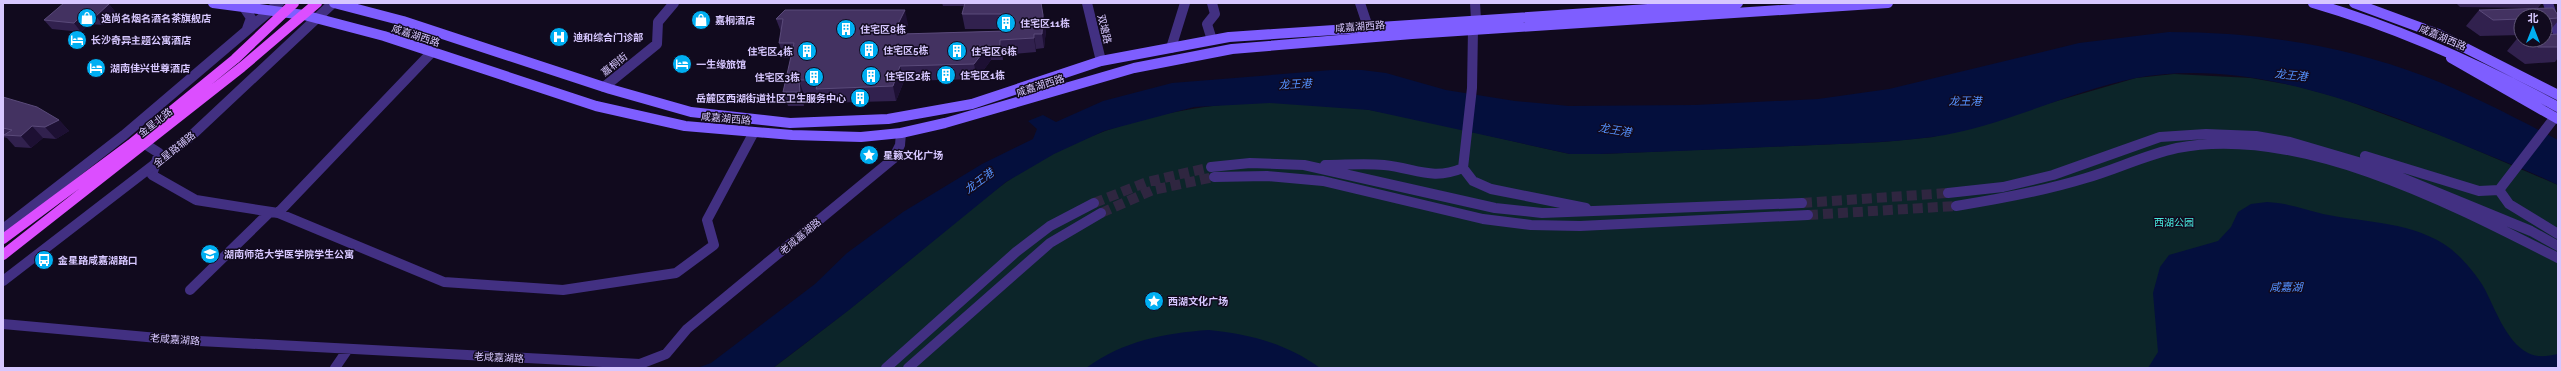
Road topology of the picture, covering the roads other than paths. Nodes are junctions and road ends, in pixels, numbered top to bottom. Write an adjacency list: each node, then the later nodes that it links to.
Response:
1 (213, 3): 16 (main road, 咸嘉湖西路)
2 (294, 3): 18 (main road, 金星北路)
3 (317, 3): 20 (main road, 金星北路)
4 (333, 3): 21 (street, 金星路辅路); 32 (main road, 咸嘉湖西路)
5 (674, 3): 32 (street, 嘉桐街)
6 (1087, 3): 31 (street, 双塘路)
7 (1185, 3): 29 (street)
8 (1212, 3): 28 (street)
9 (1360, 3): 23 (street)
10 (1475, 3): 22 (street)
11 (1738, 3): 17 (main road, 咸嘉湖西路)
12 (1888, 3): 19 (main road, 咸嘉湖西路)
13 (2313, 3): 26 (main road, 咸嘉湖西路)
14 (2354, 3): 33 (main road, 咸嘉湖西路)
15 (2548, 3): 27 (street)
16 (243, 6): 18 (main road, 咸嘉湖西路); 25 (street)
17 (1635, 7): 22 (main road, 咸嘉湖西路)
18 (278, 8): 20 (main road, 咸嘉湖西路); 25 (street); 55 (main road, 金星北路)
19 (1758, 8): 24 (main road, 咸嘉湖西路)
20 (304, 14): 21 (main road, 咸嘉湖西路); 39 (main road, 金星北路)
21 (318, 18): 30 (main road, 咸嘉湖西路); 59 (street, 金星路辅路)
22 (1476, 19): 23 (main road, 咸嘉湖西路)
23 (1368, 27): 28 (main road, 咸嘉湖西路)
24 (1474, 29): 37 (main road, 咸嘉湖西路); 42 (street)
25 (246, 30): 53 (street)
26 (2401, 31): 34 (main road, 咸嘉湖西路); 35 (main road)
27 (2558, 34)
28 (1212, 40): 29 (main road, 咸嘉湖西路)
29 (1171, 48): 31 (main road, 咸嘉湖西路)
30 (432, 52): 36 (main road, 咸嘉湖西路); 50 (street)
31 (1102, 61): 32 (main road, 咸嘉湖西路)
32 (604, 87)
33 (2558, 95)
34 (2558, 107)
35 (2555, 119): 44 (street)
36 (754, 132): 37 (main road, 咸嘉湖西路); 50 (street)
37 (901, 132): 62 (street, 老咸嘉湖路)
38 (2251, 136): 44 (street); 45 (street); 56 (street)
39 (145, 144): 50 (street); 57 (main road, 金星北路)
40 (1304, 165): 41 (street); 42 (street); 49 (street)
41 (1211, 166)
42 (1463, 168): 49 (street)
43 (1214, 177): 52 (street)
44 (2500, 189): 54 (street)
45 (1948, 194)
46 (1094, 202): 64 (street)
47 (1802, 203): 49 (street)
48 (1956, 206): 58 (street)
49 (1603, 212)
50 (274, 213): 60 (street)
51 (1101, 213): 65 (street)
52 (1808, 215)
53 (3, 229)
54 (2558, 234)
55 (3, 239)
56 (2558, 246)
57 (3, 255)
58 (2558, 258)
59 (3, 281)
60 (190, 290)
61 (3, 324): 62 (street, 老咸嘉湖路)
62 (348, 349): 63 (street)
63 (335, 368)
64 (886, 368)
65 (908, 368)

